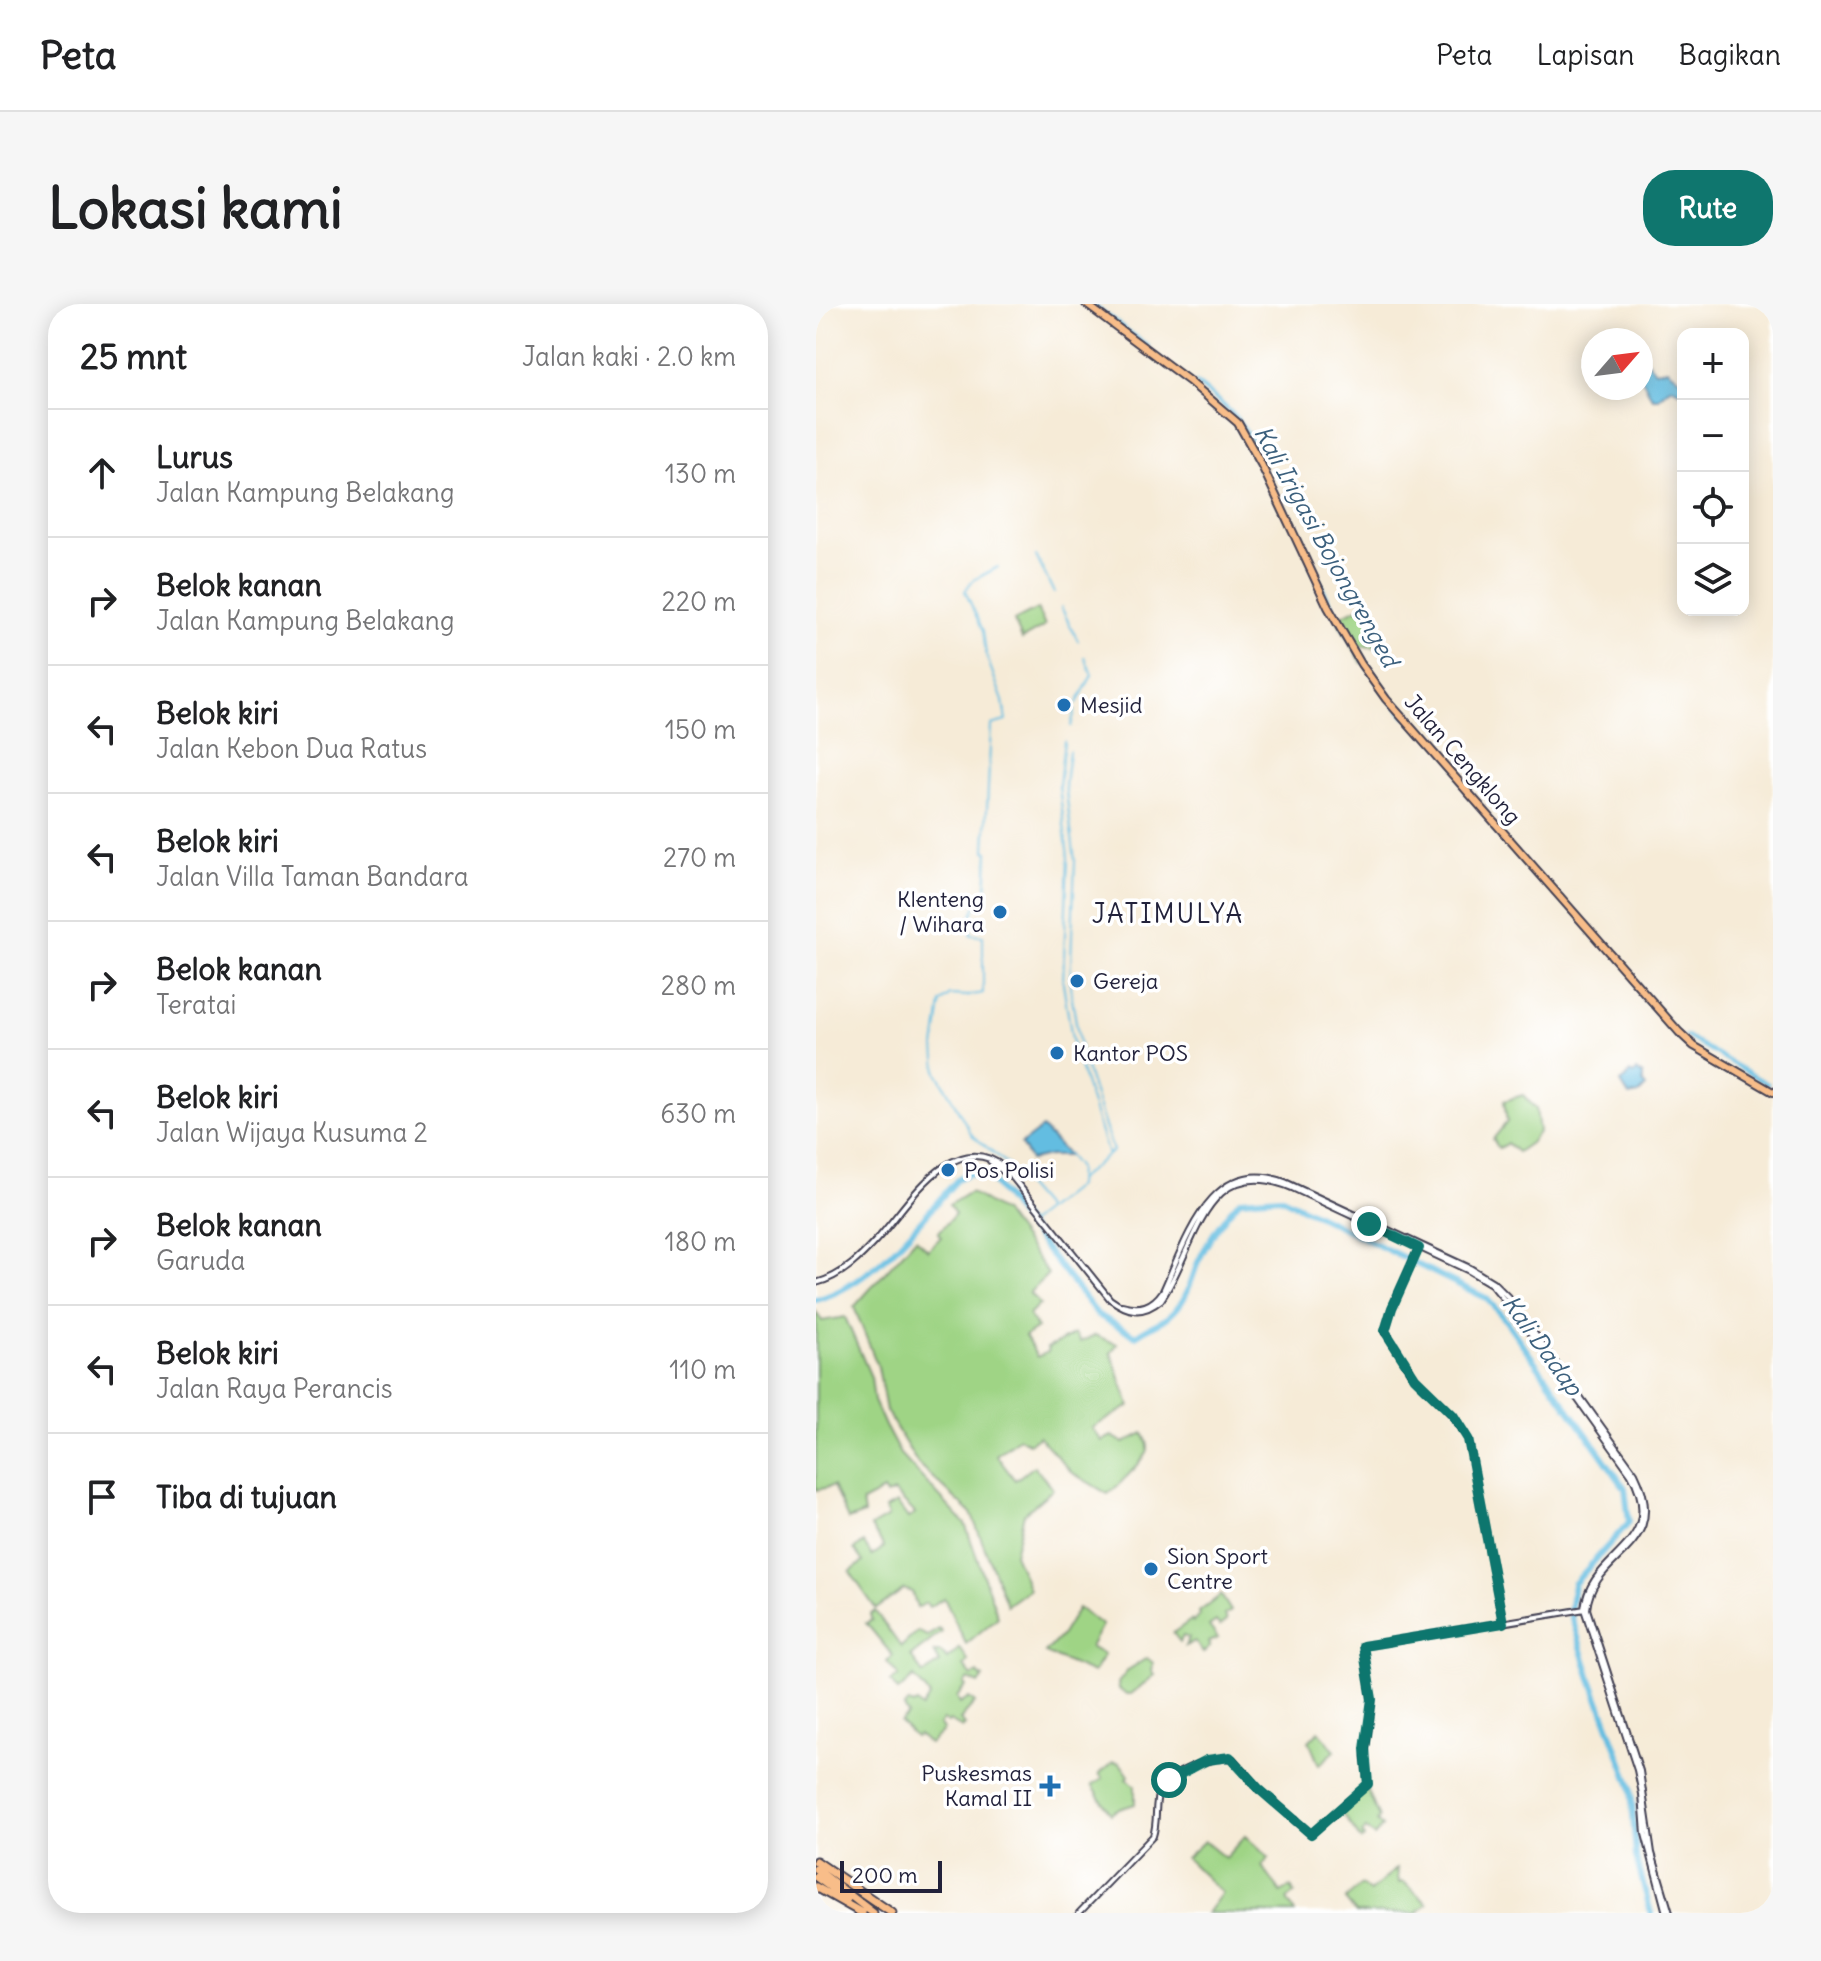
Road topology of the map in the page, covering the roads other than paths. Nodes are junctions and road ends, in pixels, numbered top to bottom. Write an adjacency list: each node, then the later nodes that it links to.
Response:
1 (1086, 304): 2 (main road, Jalan Cengklong)
2 (1773, 1092)
3 (1418, 1249): 4 (street); 5 (street); 6 (street)
4 (816, 1283)
5 (1584, 1609): 6 (street); 15 (street)
6 (1503, 1623): 14 (street)
7 (816, 1861): 13 (highway)
8 (816, 1869): 12 (highway)
9 (816, 1877): 12 (highway)
10 (816, 1887): 11 (highway)
11 (862, 1913)
12 (871, 1913)
13 (892, 1913)
14 (1079, 1913)
15 (1668, 1913)

